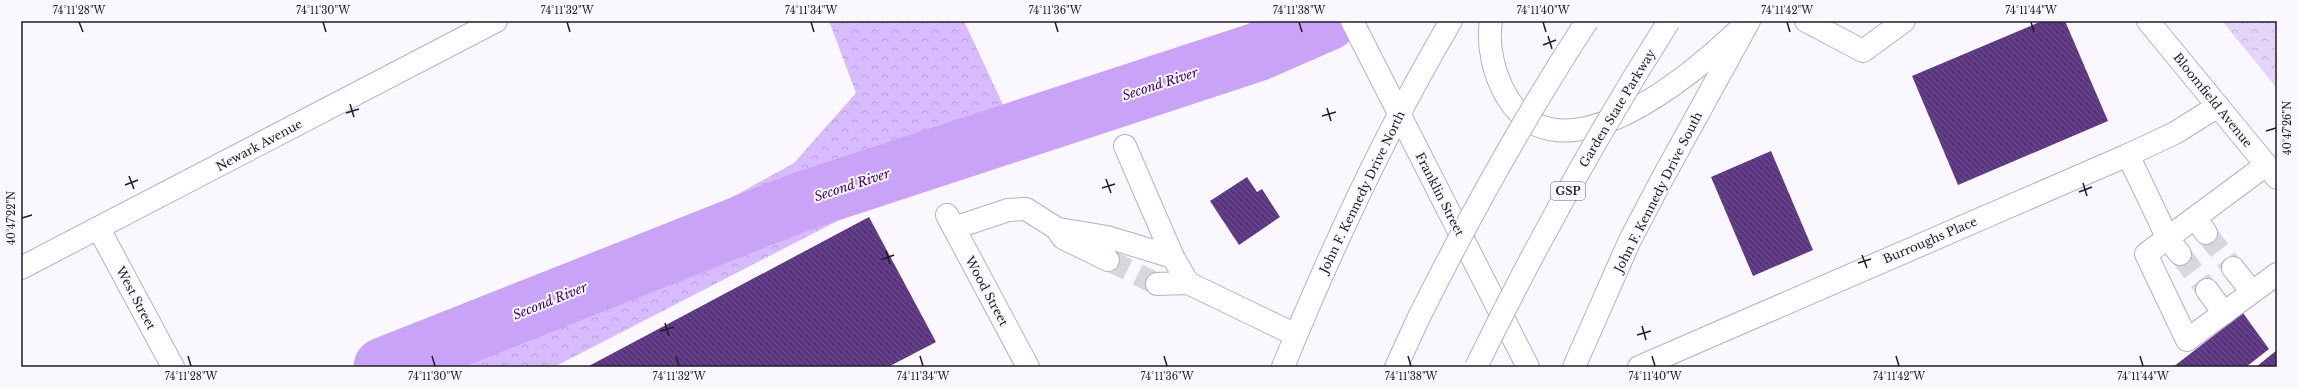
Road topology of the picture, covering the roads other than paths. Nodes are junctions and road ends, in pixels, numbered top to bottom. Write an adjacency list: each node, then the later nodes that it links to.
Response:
1 (496, 21): 16 (main road, Newark Avenue)
2 (1352, 21): 12 (main road, Franklin Street)
3 (1451, 21): 12 (main road, John F. Kennedy Drive North)
4 (1491, 21): 7 (main road)
5 (1587, 21): 33 (main road, bridge)
6 (1669, 21): 34 (main road, Garden State Parkway / GSP, bridge)
7 (1748, 21): 36 (main road, John F. Kennedy Drive South)
8 (1904, 21): 10 (main road)
9 (2148, 21): 11 (main road, Bloomfield Avenue)
10 (1808, 22)
11 (2218, 106): 14 (main road, Burroughs Place); 15 (main road, Bloomfield Avenue)
12 (1399, 114): 29 (main road, John F. Kennedy Drive North); 35 (main road, Franklin Street)
13 (1126, 146): 19 (main road)
14 (2128, 155): 18 (main road); 37 (main road, Burroughs Place)
15 (2272, 172): 18 (main road)
16 (99, 228): 21 (main road, Newark Avenue); 30 (main road, West Street)
17 (1056, 228): 19 (main road); 20 (main road); 31 (main road, Wood Street)
18 (2174, 246): 28 (main road)
19 (1173, 257): 24 (main road)
20 (1108, 260)
21 (21, 268)
22 (2233, 268): 27 (main road)
23 (2277, 274): 27 (main road)
24 (1188, 283): 25 (main road); 29 (main road)
25 (1157, 284)
26 (2207, 290): 28 (main road)
27 (2252, 292): 28 (main road)
28 (2224, 313)
29 (1296, 335): 32 (main road, John F. Kennedy Drive North)
30 (173, 367)
31 (1028, 367)
32 (1283, 367)
33 (1396, 367)
34 (1476, 367)
35 (1528, 367)
36 (1574, 367)
37 (1639, 367)

